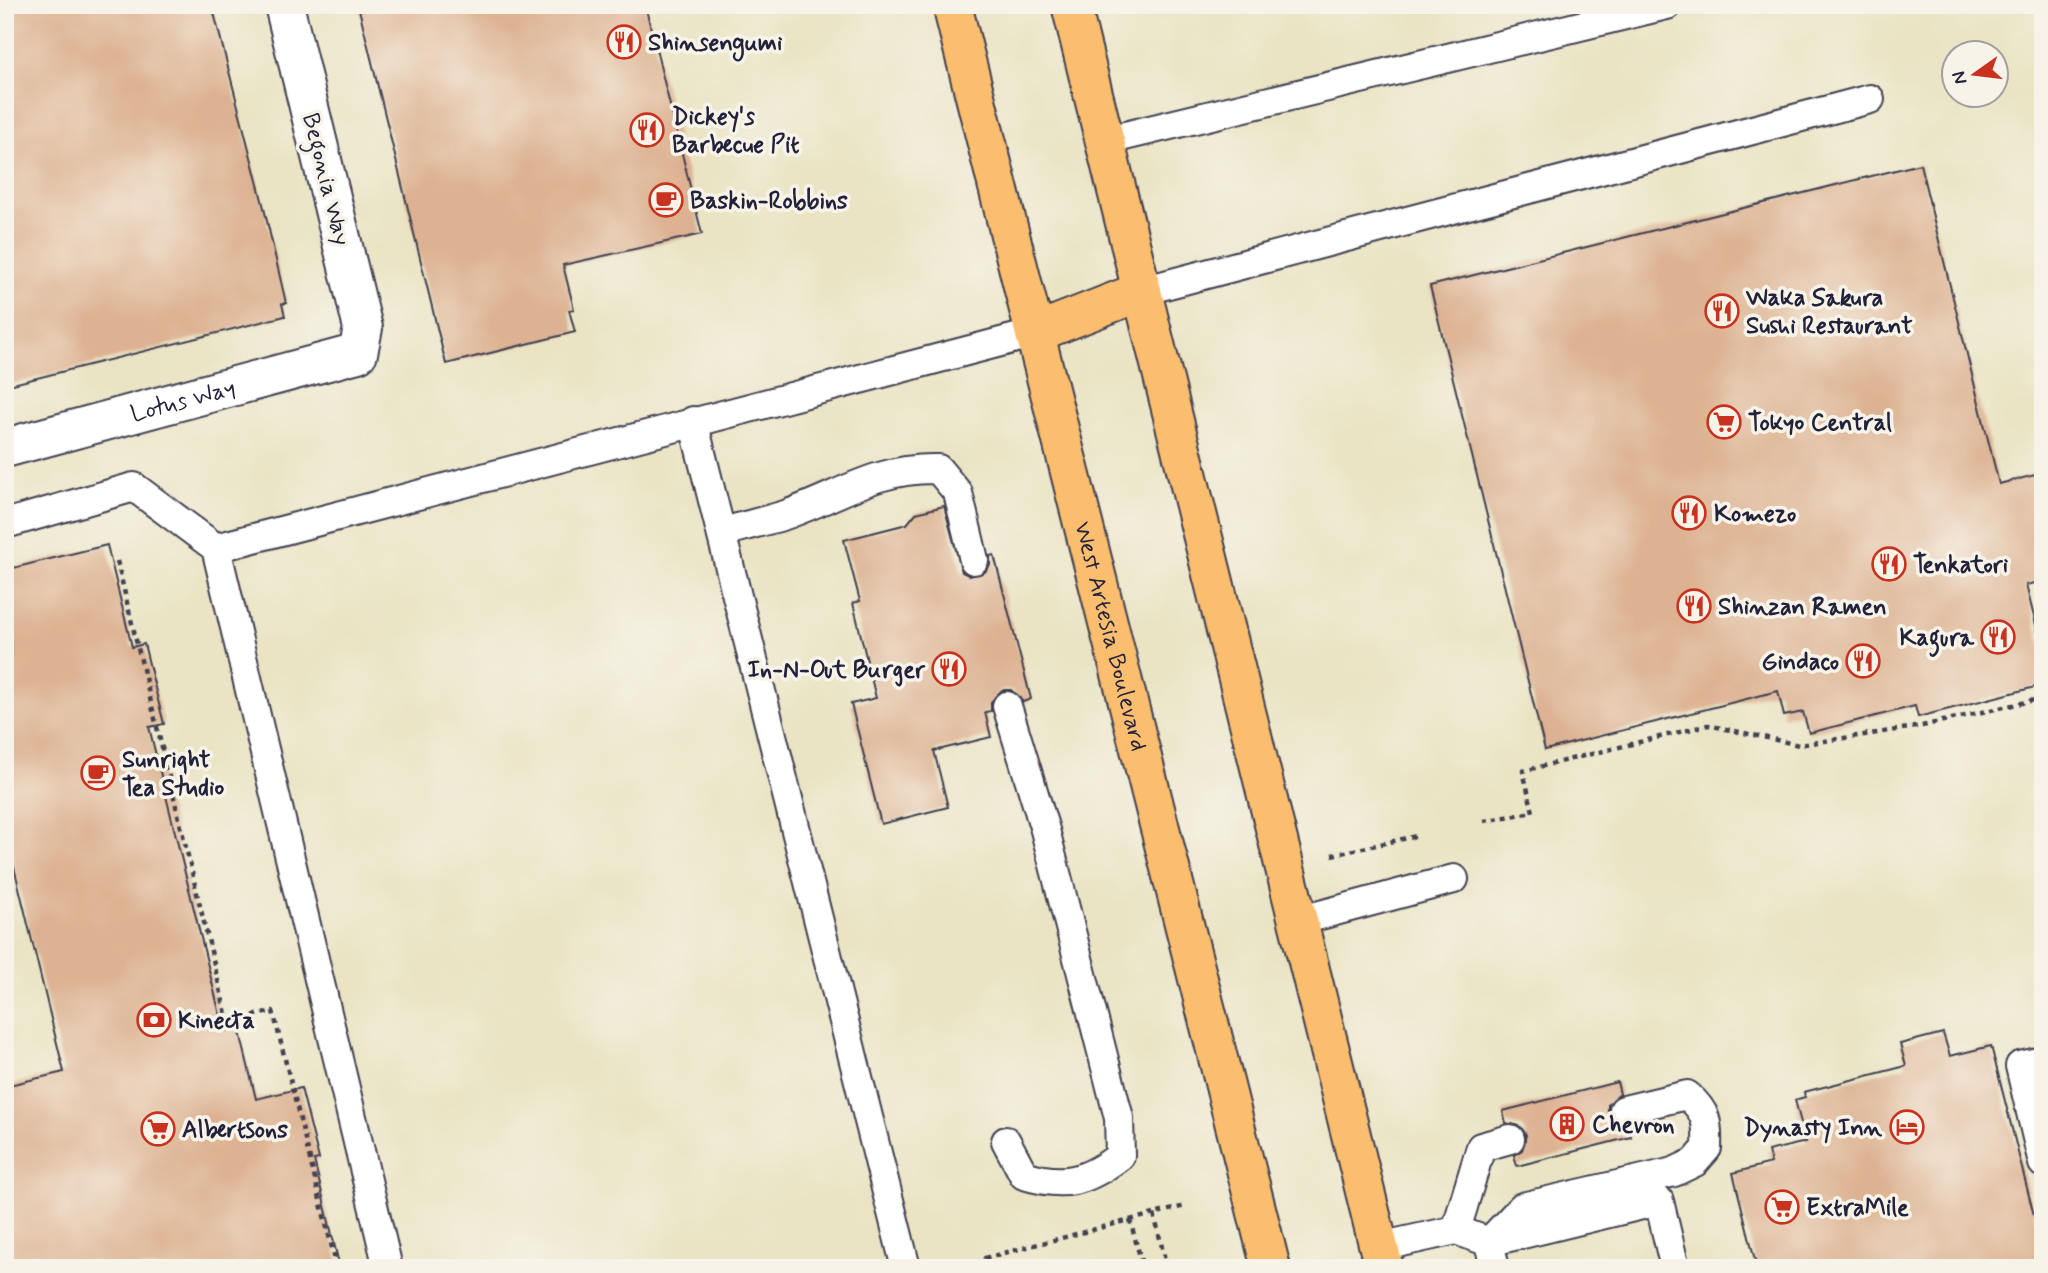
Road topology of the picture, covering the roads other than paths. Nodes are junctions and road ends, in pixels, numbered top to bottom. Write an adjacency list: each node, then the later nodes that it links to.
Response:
1 (284, 5): 9 (street, Begonia Way)
2 (952, 5): 8 (main road, West Artesia Boulevard)
3 (1070, 5): 6 (main road)
4 (1667, 5): 6 (lane)
5 (1870, 99): 7 (lane)
6 (1104, 141): 7 (main road)
7 (1142, 291): 8 (main road); 18 (main road)
8 (1035, 333): 10 (lane); 29 (main road, West Artesia Boulevard)
9 (358, 353): 11 (street, Lotus Way)
10 (693, 421): 13 (lane); 14 (lane)
11 (5, 448)
12 (5, 524): 14 (lane)
13 (723, 532): 15 (lane); 28 (lane)
14 (216, 548): 27 (lane)
15 (974, 559)
16 (1007, 706): 22 (lane)
17 (1454, 879): 18 (lane)
18 (1298, 921): 26 (main road)
19 (2031, 1063): 23 (lane)
20 (1625, 1110): 25 (lane)
21 (1510, 1139): 24 (lane)
22 (1006, 1141)
23 (2043, 1163)
24 (1455, 1230): 25 (lane); 26 (lane)
25 (1492, 1255): 30 (lane)
26 (1382, 1257)
27 (388, 1268)
28 (905, 1268)
29 (1270, 1268)
30 (1675, 1268)

